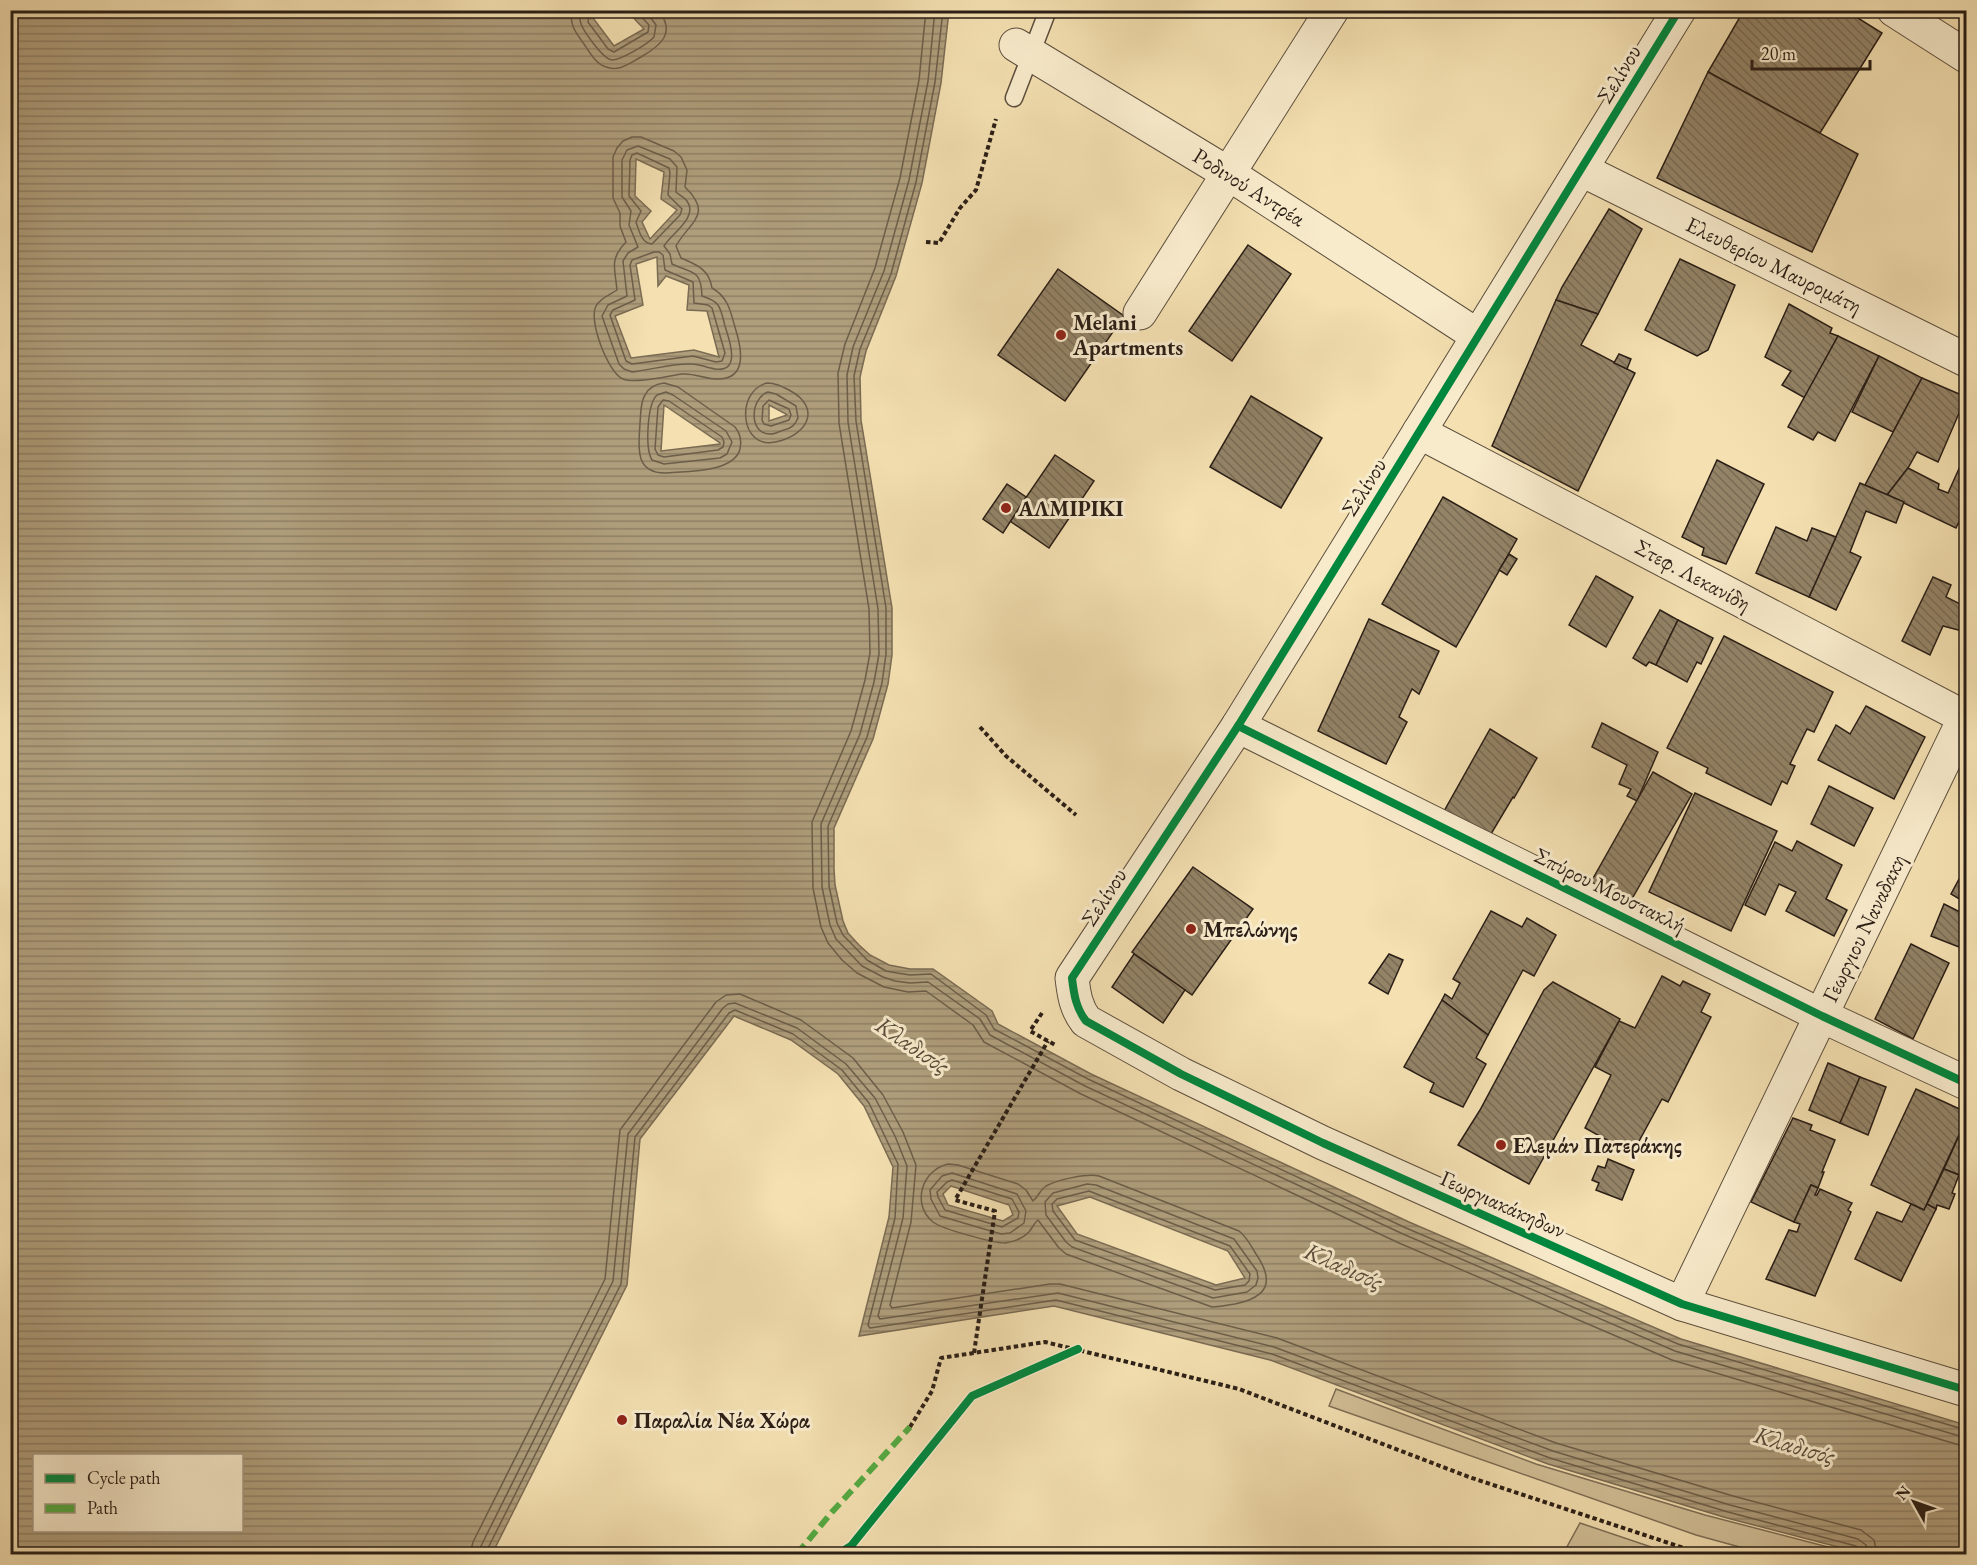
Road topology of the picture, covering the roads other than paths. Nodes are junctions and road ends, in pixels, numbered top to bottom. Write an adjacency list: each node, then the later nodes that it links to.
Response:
1 (1048, 10): 5 (lane)
2 (1332, 10): 9 (street)
3 (1679, 10): 8 (street, Σελίνου)
4 (1894, 10): 6 (street)
5 (1024, 49): 7 (lane); 9 (street, Ροδινού Αντρέα)
6 (1966, 56)
7 (1014, 98)
8 (1582, 170): 11 (street, Σελίνου); 12 (street, Ελευθερίου Μαυρομάτη)
9 (1229, 174): 10 (street); 11 (street, Ροδινού Αντρέα)
10 (1140, 313)
11 (1478, 336): 13 (street, Σελίνου)
12 (1966, 360)
13 (1419, 432): 14 (street, Στεφ. Λεκανίδη); 15 (street, Σελίνου)
14 (1966, 717): 17 (street, Γεωργιου Ναναδακη)
15 (1238, 726): 16 (street, Σελίνου); 17 (street, Σπύρου Μουστακλή)
16 (1072, 978): 19 (street, Γεωργιακάκηδων)
17 (1822, 1016): 18 (street, Σπύρου Μουστακλή); 19 (street, Γεωργιου Ναναδακη)
18 (1966, 1083)
19 (1682, 1304): 20 (street, Γεωργιακάκηδων)
20 (1966, 1390)

